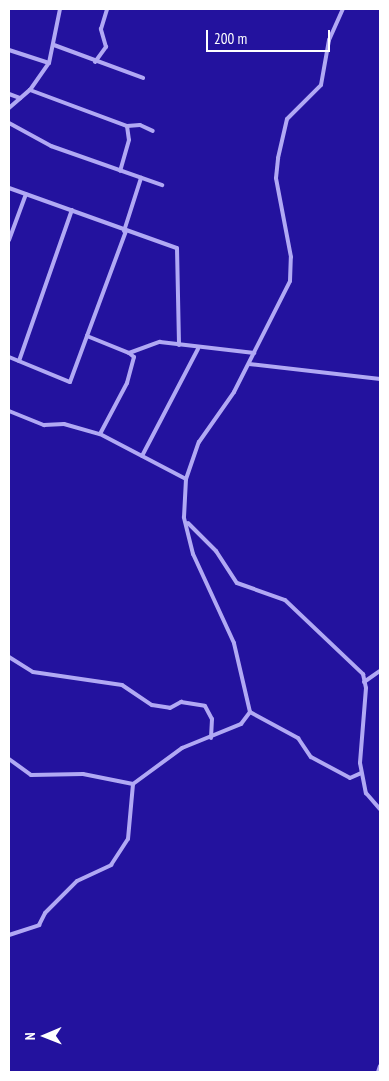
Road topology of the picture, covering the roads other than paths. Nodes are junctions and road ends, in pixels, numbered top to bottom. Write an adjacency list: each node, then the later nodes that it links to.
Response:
1 (60, 9): 4 (street)
2 (107, 9): 6 (street)
3 (343, 9): 28 (street)
4 (54, 45): 6 (street); 7 (street)
5 (9, 50): 7 (street)
6 (95, 62): 8 (street)
7 (49, 63): 9 (street)
8 (143, 78)
9 (30, 90): 11 (street); 14 (street)
10 (9, 94): 11 (street)
11 (20, 98): 12 (street)
12 (9, 108)
13 (9, 123): 16 (street)
14 (127, 126): 15 (street); 16 (street)
15 (153, 132)
16 (120, 171): 17 (street)
17 (141, 178): 18 (street); 22 (street)
18 (162, 185)
19 (9, 188): 20 (street)
20 (26, 194): 21 (street); 23 (street)
21 (72, 210): 22 (street); 30 (street)
22 (125, 231): 24 (street); 25 (street)
23 (9, 240)
24 (87, 336): 27 (street); 30 (street)
25 (179, 345): 26 (street); 27 (street)
26 (198, 349): 28 (street); 35 (street)
27 (129, 353): 34 (street)
28 (254, 353): 31 (street)
29 (9, 357): 30 (street)
30 (19, 362)
31 (249, 364): 32 (street); 36 (street)
32 (380, 380)
33 (9, 411): 34 (street)
34 (100, 434): 35 (street)
35 (142, 456): 36 (street)
36 (186, 479): 37 (street)
37 (188, 523): 40 (street); 41 (street)
38 (9, 657): 42 (street)
39 (380, 671): 40 (street)
40 (364, 682): 44 (street)
41 (250, 712): 42 (street); 44 (street)
42 (211, 738): 45 (street)
43 (9, 759): 45 (street)
44 (361, 773): 46 (street)
45 (133, 784): 47 (street)
46 (380, 809)
47 (9, 935)
48 (380, 1066): 49 (street)
49 (378, 1072)

